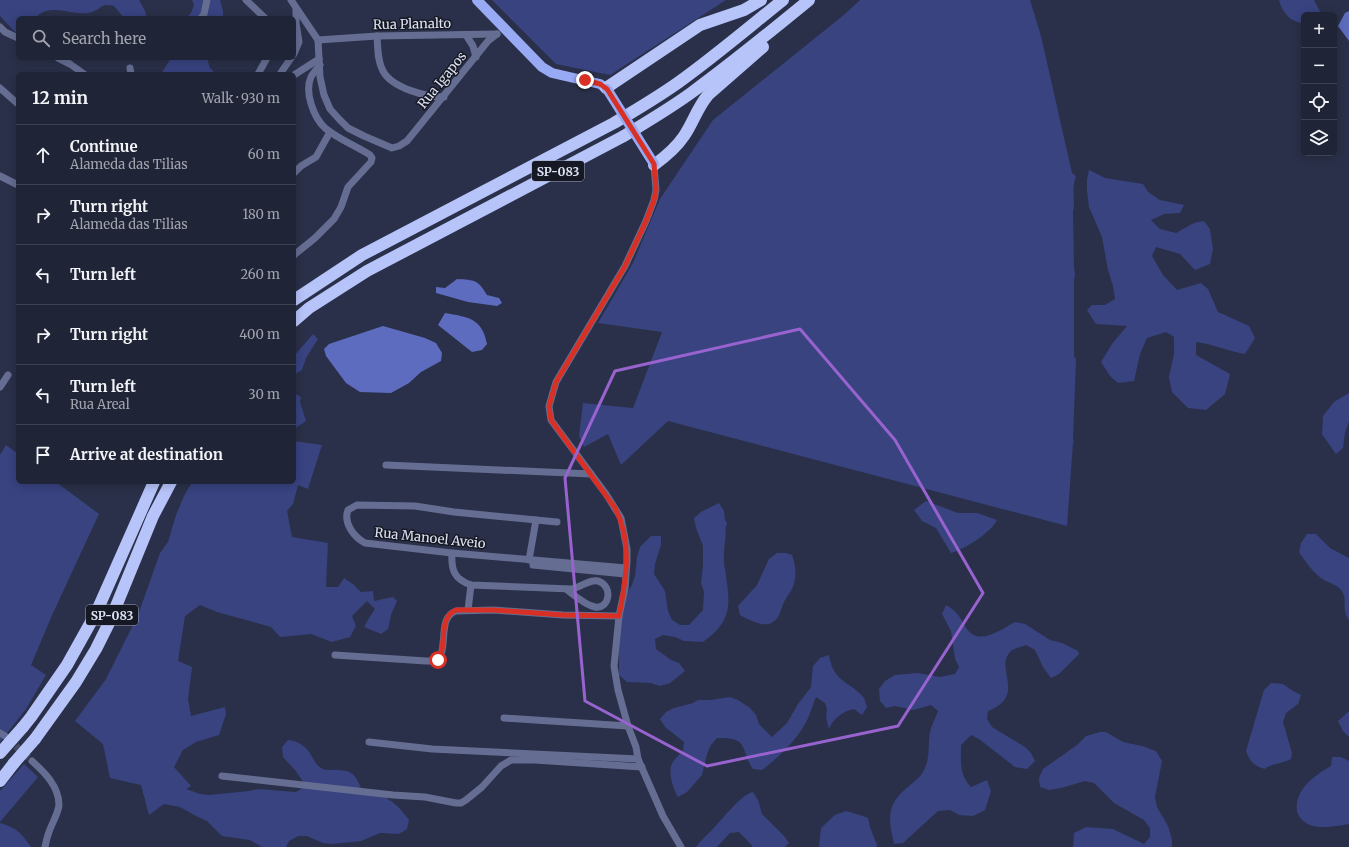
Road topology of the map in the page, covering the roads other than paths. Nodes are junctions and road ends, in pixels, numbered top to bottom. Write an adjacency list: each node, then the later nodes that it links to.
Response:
1 (207, 0): 10 (street)
2 (246, 0): 11 (street)
3 (291, 0): 9 (street)
4 (477, 0): 15 (main road)
5 (761, 0): 32 (highway)
6 (783, 0): 43 (highway, SP-083)
7 (809, 0): 44 (highway, SP-083)
8 (814, 0): 36 (highway)
9 (296, 9): 12 (street); 20 (street)
10 (202, 16)
11 (263, 16)
12 (296, 16)
13 (296, 23): 21 (street)
14 (0, 26): 19 (street)
15 (508, 33): 16 (street, Rua Planalto); 32 (main road)
16 (497, 34): 17 (street, Rua Planalto); 22 (street, Rua Igapos)
17 (466, 35): 18 (street, Rua Planalto); 22 (street)
18 (378, 36): 20 (street, Rua Planalto); 33 (street)
19 (16, 37)
20 (318, 40): 26 (street)
21 (296, 49)
22 (476, 57): 33 (street, Rua Igapos)
23 (62, 60): 27 (street)
24 (266, 60): 28 (street)
25 (290, 60): 29 (street)
26 (320, 62): 30 (street); 33 (street, Rua Igapos); 35 (street)
27 (81, 72)
28 (259, 72)
29 (281, 72)
30 (296, 74)
31 (0, 88): 34 (street)
32 (606, 88): 36 (main road, bridge)
33 (444, 97)
34 (16, 102)
35 (330, 132): 37 (street); 40 (street)
36 (654, 165): 48 (street)
37 (296, 171)
38 (0, 176): 39 (street)
39 (16, 184)
40 (306, 245): 41 (street); 42 (street)
41 (296, 248)
42 (296, 252)
43 (296, 299)
44 (296, 318)
45 (8, 376): 46 (street)
46 (0, 387)
47 (386, 465): 48 (street)
48 (591, 474): 55 (street)
49 (153, 484): 64 (highway, SP-083, bridge)
50 (170, 484): 69 (highway, SP-083, bridge)
51 (536, 520): 52 (street, Rua Manoel Aveio); 53 (street, Rua Manoel Aveio); 54 (street)
52 (558, 522)
53 (452, 556): 54 (street, Rua Manoel Aveio); 55 (street); 56 (street)
54 (529, 560): 55 (street, Rua Manoel Aveio)
55 (626, 571): 59 (street)
56 (471, 585): 57 (street); 58 (street)
57 (566, 589): 57 (street)
58 (468, 610): 59 (street); 60 (street)
59 (619, 616): 62 (street)
60 (336, 655)
61 (504, 718): 62 (street)
62 (628, 726): 65 (street)
63 (369, 742): 65 (street)
64 (0, 753)
65 (638, 759): 67 (street)
66 (32, 761): 70 (street)
67 (642, 767): 68 (street); 71 (street)
68 (222, 776)
69 (0, 781)
70 (45, 847)
71 (682, 847)

